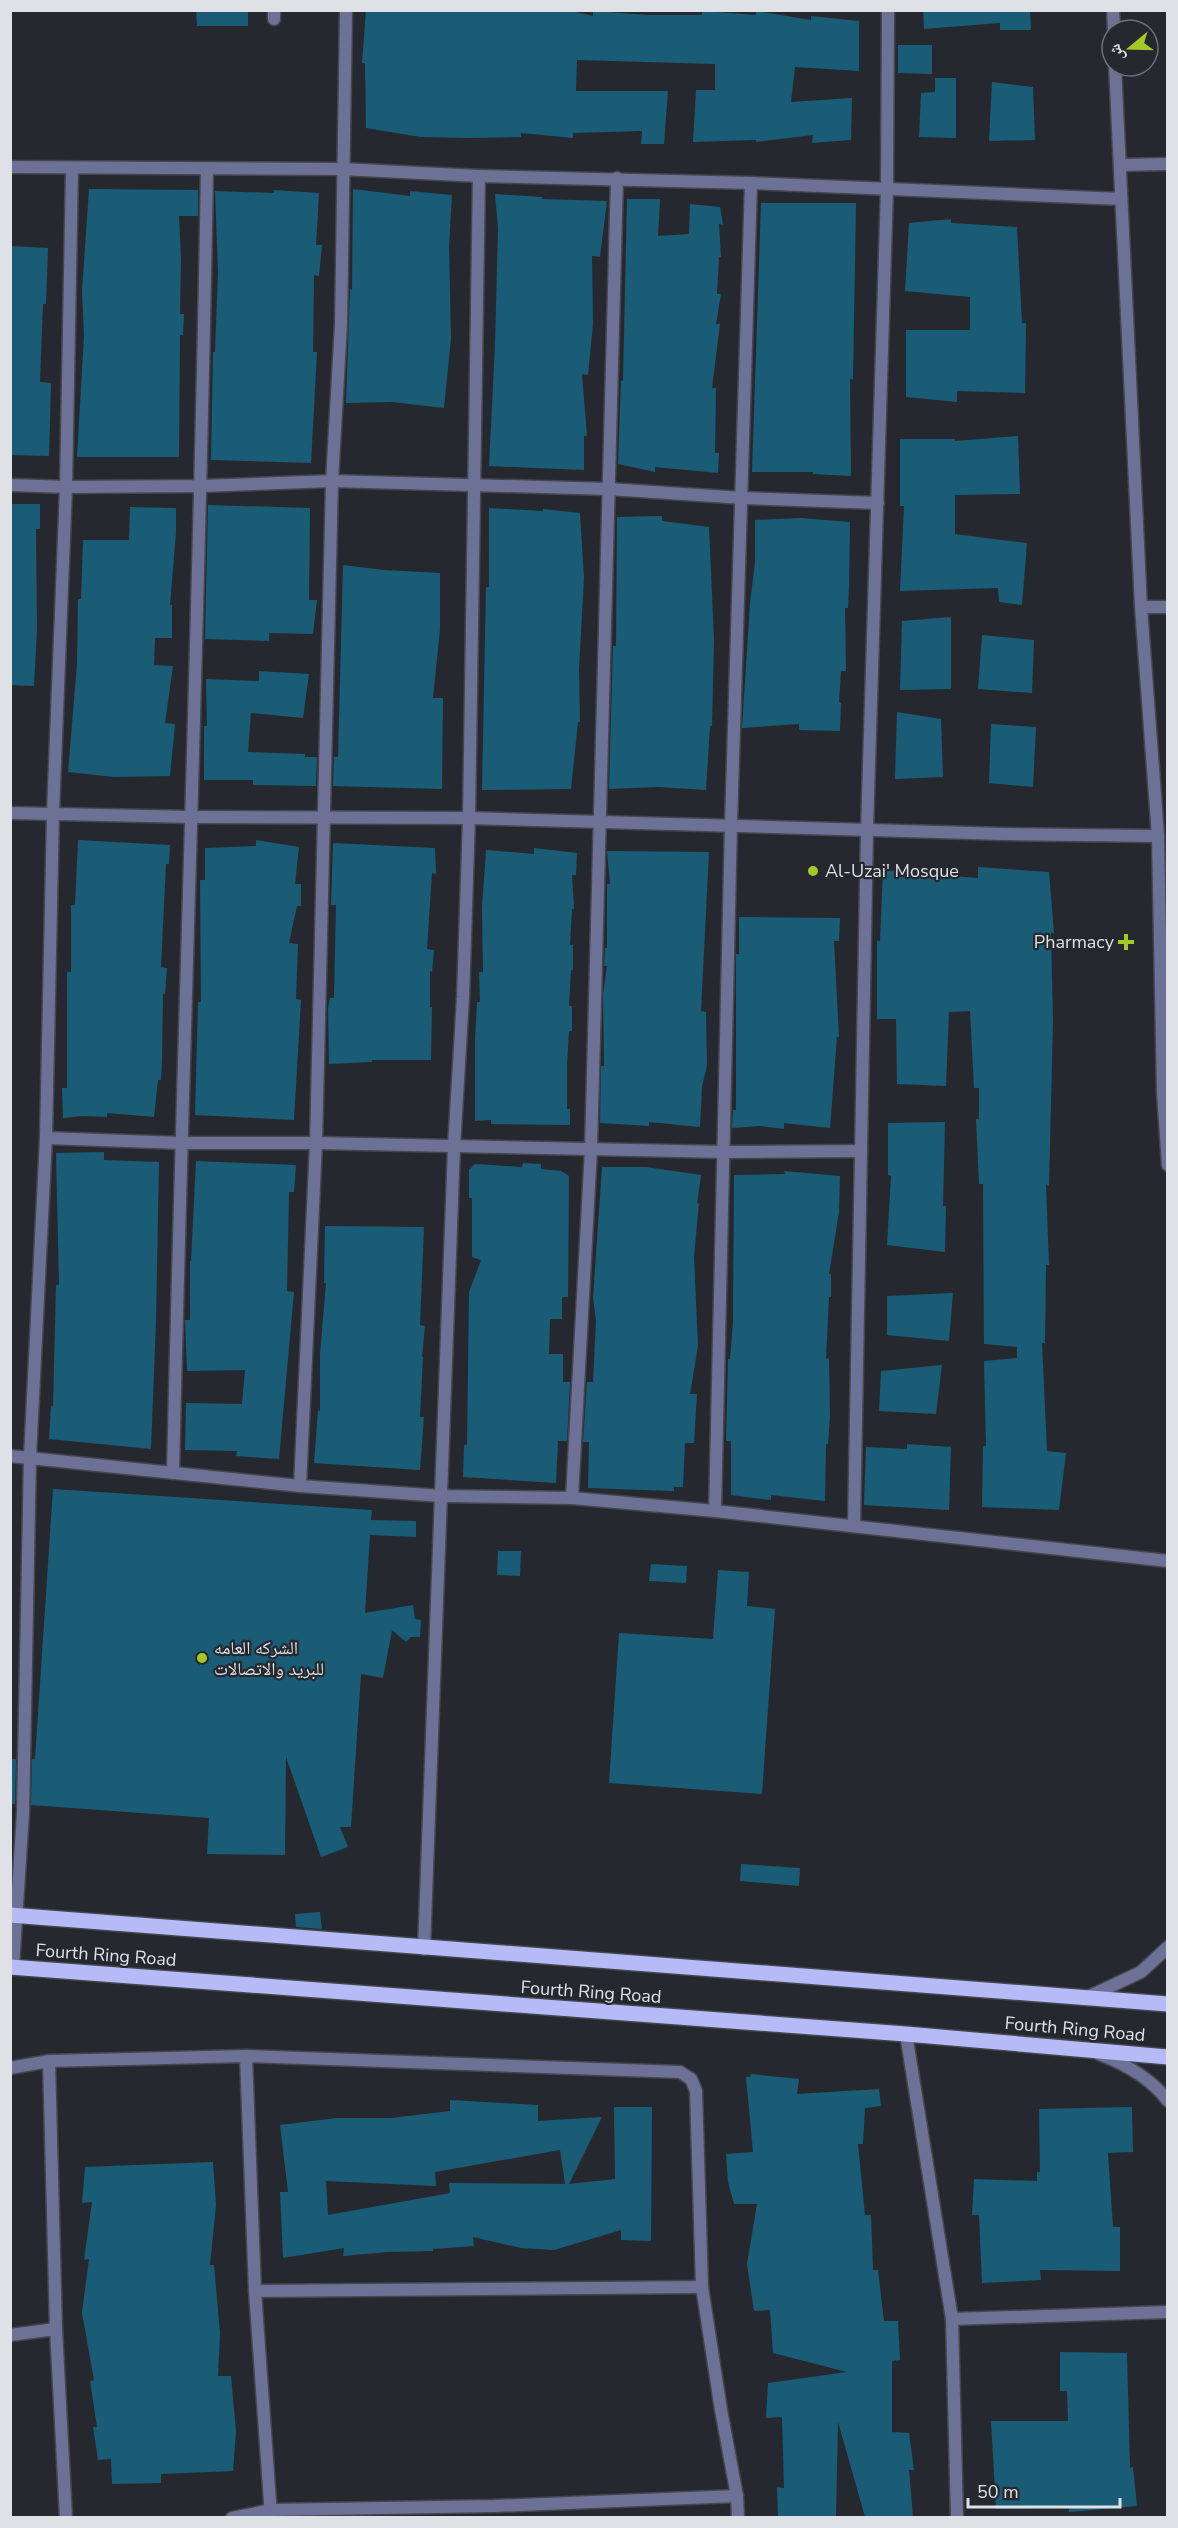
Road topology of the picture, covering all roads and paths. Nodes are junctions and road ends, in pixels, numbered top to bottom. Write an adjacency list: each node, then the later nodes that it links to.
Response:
1 (346, 10): 9 (street)
2 (888, 10): 13 (street)
3 (1116, 78): 5 (street)
4 (1167, 164): 5 (street)
5 (1120, 165): 14 (street)
6 (10, 167): 7 (street)
7 (72, 169): 8 (street); 19 (street)
8 (207, 169): 9 (street); 17 (street)
9 (342, 170): 10 (street); 15 (street)
10 (479, 176): 11 (street); 18 (street)
11 (617, 178): 12 (street); 20 (street)
12 (751, 183): 13 (street); 21 (street)
13 (887, 189): 14 (street); 22 (street)
14 (1121, 199): 23 (street)
15 (332, 481): 17 (street); 18 (street); 28 (street)
16 (10, 486): 19 (street)
17 (202, 486): 19 (street); 27 (street)
18 (475, 486): 20 (street); 29 (street)
19 (66, 488): 26 (street)
20 (609, 489): 21 (street); 30 (street)
21 (743, 498): 22 (street); 31 (street)
22 (878, 503): 32 (street)
23 (1141, 607): 24 (street); 33 (street)
24 (1167, 607)
25 (10, 813): 26 (street)
26 (53, 813): 27 (street); 35 (street)
27 (192, 817): 28 (street); 36 (street)
28 (325, 817): 29 (street); 37 (street)
29 (469, 818): 30 (street); 38 (street)
30 (601, 821): 31 (street); 39 (street)
31 (731, 824): 32 (street); 41 (street)
32 (867, 830): 33 (street); 40 (street)
33 (1158, 836): 34 (street)
34 (1165, 1093): 42 (street)
35 (46, 1138): 36 (street); 44 (street)
36 (181, 1143): 37 (street); 45 (street)
37 (316, 1143): 38 (street); 46 (street)
38 (454, 1147): 39 (street); 47 (street)
39 (591, 1149): 41 (street); 48 (street)
40 (861, 1151): 41 (street); 50 (street)
41 (724, 1152): 49 (street)
42 (1167, 1165)
43 (10, 1456): 44 (street)
44 (30, 1457): 45 (street); 52 (street)
45 (173, 1473): 46 (street)
46 (300, 1486): 47 (street)
47 (442, 1496): 48 (street); 54 (street)
48 (572, 1498): 49 (street)
49 (715, 1511): 50 (street)
50 (854, 1526): 51 (street)
51 (1167, 1561)
52 (14, 1916): 54 (main road, Fourth Ring Road); 55 (street)
53 (1167, 1947): 56 (street)
54 (424, 1949): 56 (main road, Fourth Ring Road)
55 (12, 1967): 58 (main road, Fourth Ring Road)
56 (1089, 1996): 57 (main road, Fourth Ring Road)
57 (1167, 2004)
58 (906, 2034): 59 (main road, Fourth Ring Road); 68 (street)
59 (1087, 2049): 61 (main road, Fourth Ring Road); 64 (street)
60 (246, 2056): 62 (street); 65 (street); 66 (street)
61 (1167, 2057)
62 (49, 2061): 63 (street); 69 (street)
63 (10, 2068)
64 (1167, 2101)
65 (702, 2288): 66 (street); 71 (street)
66 (255, 2291): 72 (street)
67 (1167, 2312): 68 (street)
68 (952, 2319): 76 (street)
69 (56, 2329): 70 (street); 73 (street)
70 (10, 2335)
71 (737, 2496): 72 (street); 75 (street)
72 (271, 2514): 74 (street)
73 (66, 2517)
74 (232, 2517)
75 (738, 2517)
76 (957, 2517)

